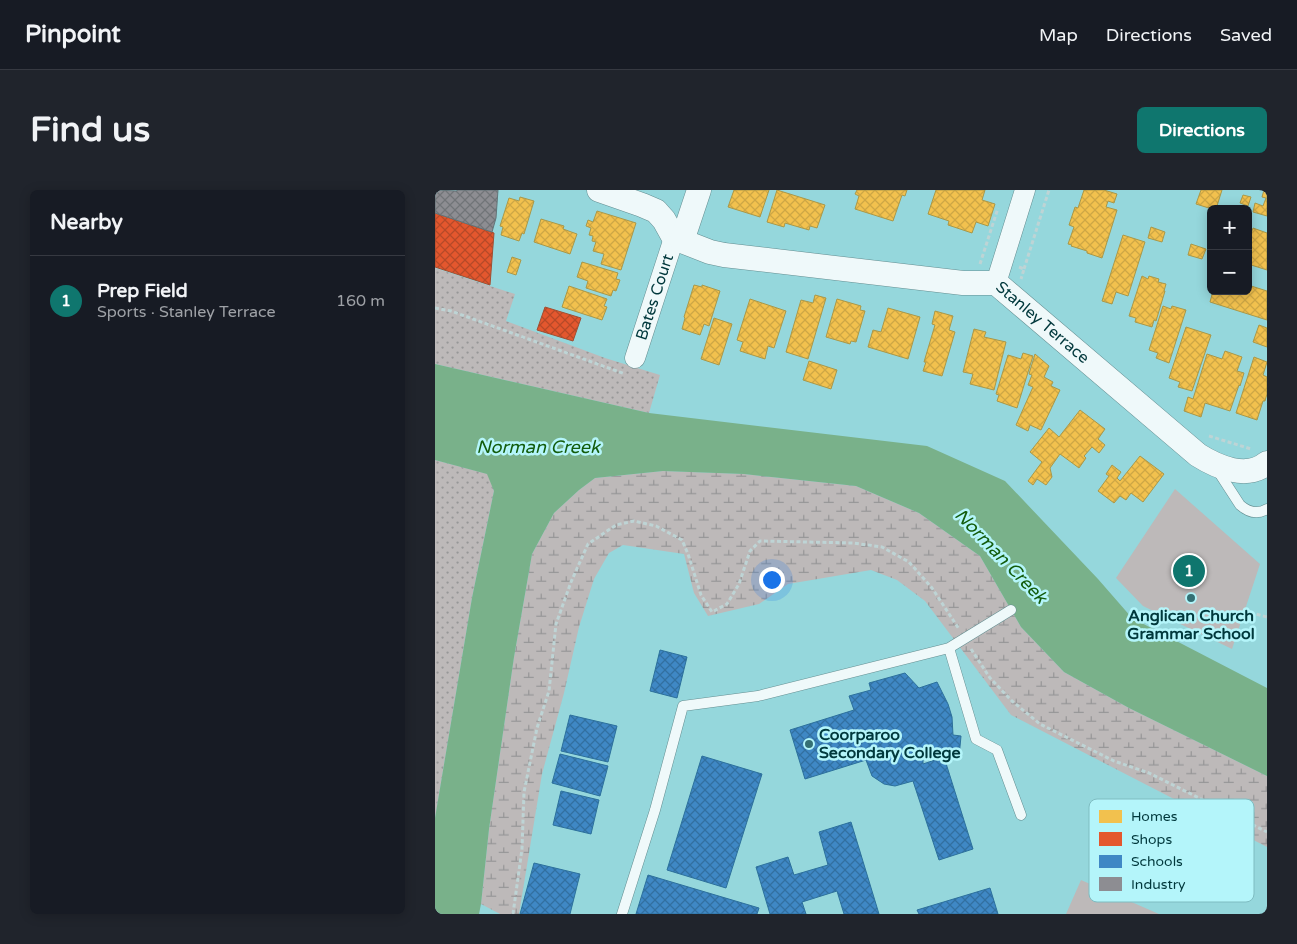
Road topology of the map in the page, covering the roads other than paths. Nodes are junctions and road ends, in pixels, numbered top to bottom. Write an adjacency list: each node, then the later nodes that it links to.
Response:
1 (599, 190): 4 (street)
2 (699, 190): 4 (street)
3 (1025, 190): 5 (street)
4 (678, 240): 5 (street, Stanley Terrace); 6 (street, Bates Court)
5 (995, 283): 7 (street, Stanley Terrace)
6 (632, 367)
7 (1213, 463): 8 (street, Stanley Terrace); 9 (lane)
8 (1263, 466)
9 (1267, 509)
10 (1011, 610): 11 (lane)
11 (949, 648): 12 (lane); 13 (lane)
12 (1021, 814)
13 (623, 914)

